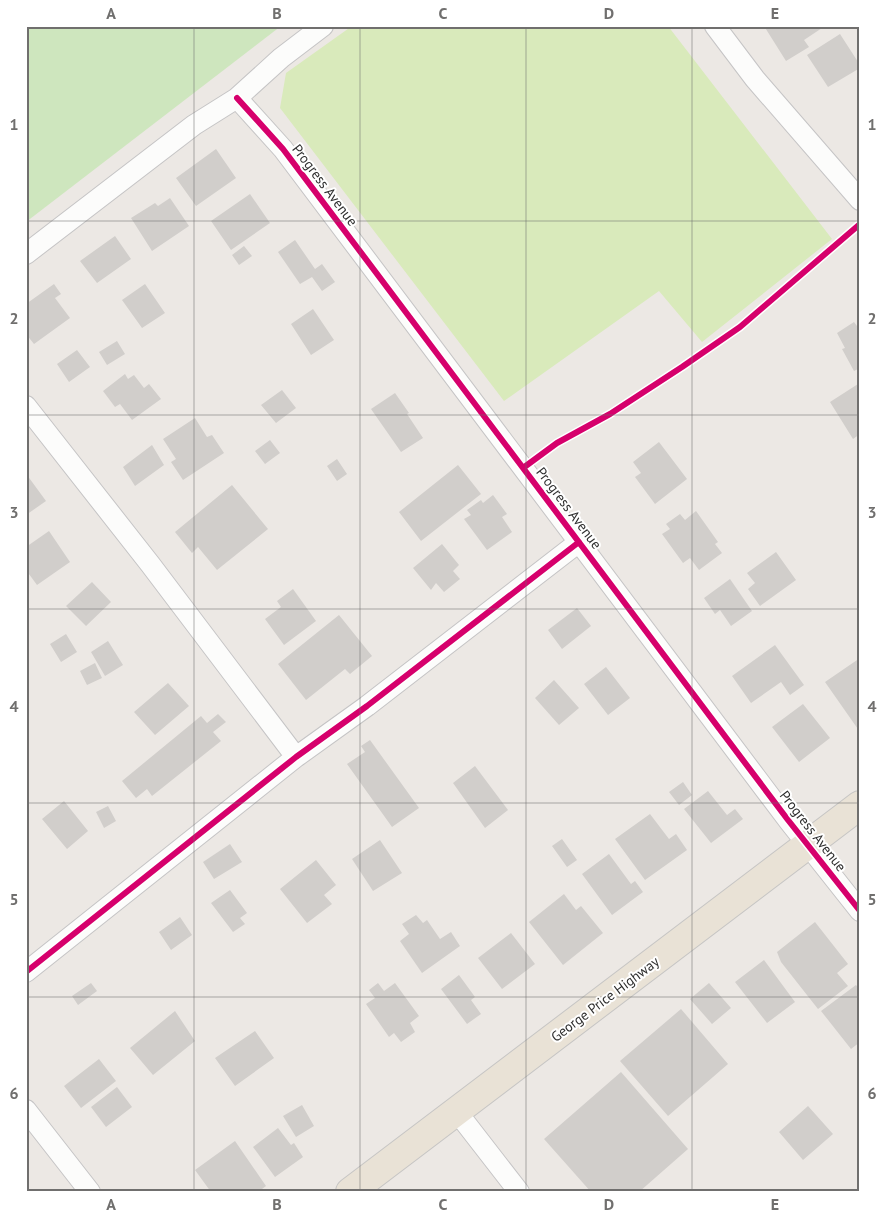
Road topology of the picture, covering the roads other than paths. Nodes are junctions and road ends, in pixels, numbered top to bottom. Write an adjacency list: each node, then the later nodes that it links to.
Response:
1 (323, 26): 3 (street)
2 (715, 26): 4 (street)
3 (237, 98): 5 (street); 7 (street, Progress Avenue)
4 (860, 200)
5 (26, 254)
6 (26, 406): 8 (street)
7 (579, 542): 8 (street); 10 (street, Progress Avenue)
8 (296, 757): 12 (street)
9 (860, 805): 10 (highway, George Price Highway)
10 (808, 845): 11 (street, Progress Avenue); 14 (highway, George Price Highway)
11 (860, 911)
12 (26, 972)
13 (26, 1110): 15 (street)
14 (457, 1112): 16 (highway, George Price Highway); 17 (street)
15 (90, 1192)
16 (350, 1192)
17 (519, 1192)

